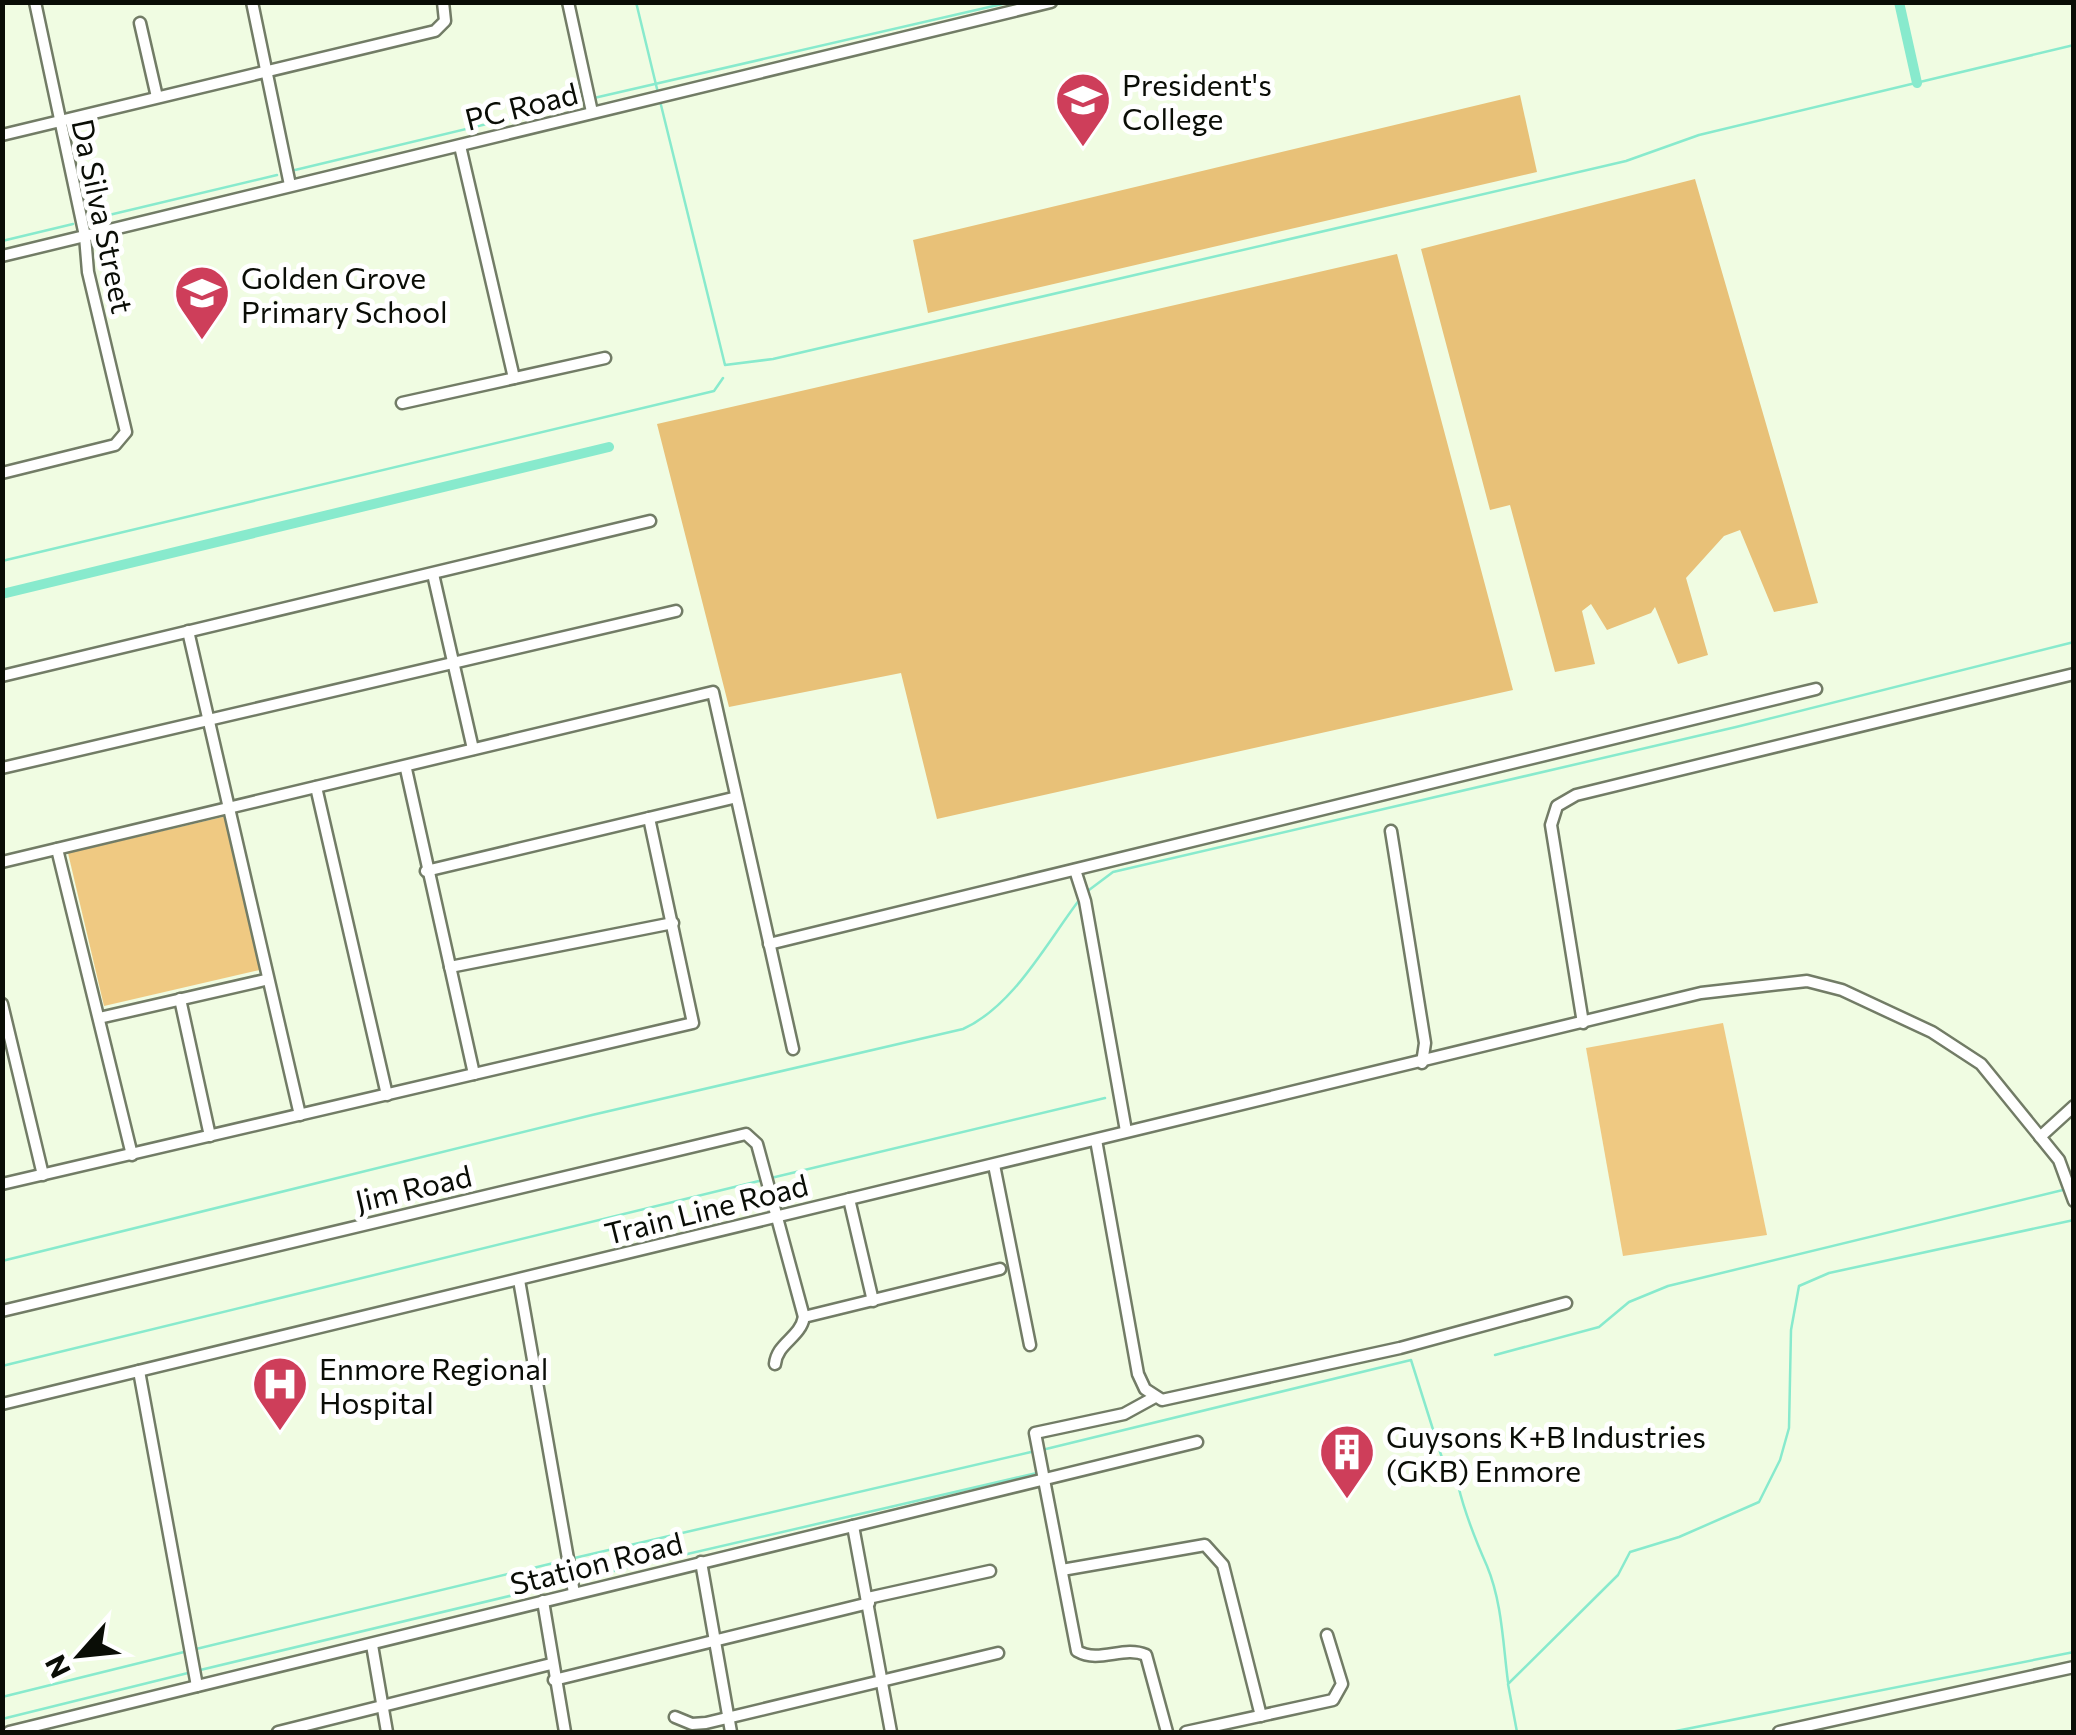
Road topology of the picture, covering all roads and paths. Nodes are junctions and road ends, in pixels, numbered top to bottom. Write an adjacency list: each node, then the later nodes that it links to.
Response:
1 (34, 2): 10 (street, Da Silva Street)
2 (252, 2): 7 (street)
3 (443, 2): 7 (street)
4 (568, 2): 9 (street)
5 (1051, 2): 9 (street, PC Road)
6 (140, 23): 8 (street)
7 (266, 72): 8 (street); 13 (street)
8 (157, 97): 10 (street)
9 (592, 112): 12 (street, PC Road)
10 (58, 120): 11 (street); 14 (street, Da Silva Street)
11 (2, 135)
12 (460, 146): 13 (street, PC Road); 17 (street)
13 (290, 185): 14 (street, PC Road)
14 (85, 236): 15 (street, PC Road); 19 (street, Da Silva Street)
15 (2, 256)
16 (605, 358): 17 (street)
17 (514, 378): 18 (street)
18 (402, 404)
19 (2, 473)
20 (650, 521): 21 (street)
21 (433, 574): 23 (street); 24 (street)
22 (676, 611): 24 (street)
23 (188, 631): 26 (street); 28 (street)
24 (452, 662): 28 (street); 29 (street)
25 (2074, 674): 48 (street)
26 (2, 676)
27 (1816, 689): 39 (street)
28 (208, 720): 30 (street); 34 (street)
29 (473, 749): 31 (street); 33 (street)
30 (2, 768)
31 (406, 768): 32 (street); 40 (street)
32 (316, 787): 34 (street); 52 (street)
33 (734, 798): 35 (street); 42 (street)
34 (226, 808): 37 (street); 44 (street)
35 (649, 818): 40 (street); 41 (street)
36 (1391, 831): 50 (street)
37 (57, 849): 38 (street); 47 (street)
38 (2, 862)
39 (1075, 870): 42 (street); 55 (street)
40 (426, 871): 43 (street)
41 (672, 923): 43 (street); 51 (street)
42 (769, 944): 49 (street)
43 (450, 967): 51 (street)
44 (265, 980): 45 (street); 54 (street)
45 (180, 999): 47 (street); 56 (street)
46 (2, 1004): 61 (street)
47 (99, 1018): 59 (street)
48 (1583, 1022): 50 (street, Train Line Road); 57 (street, Train Line Road)
49 (794, 1048)
50 (1422, 1062): 55 (street, Train Line Road)
51 (474, 1074): 52 (street)
52 (388, 1095): 54 (street)
53 (2074, 1106): 57 (street)
54 (300, 1115): 56 (street)
55 (1126, 1131): 58 (street, Train Line Road)
56 (210, 1136): 59 (street)
57 (2040, 1137): 64 (street, Train Line Road)
58 (1096, 1140): 60 (street, Train Line Road); 75 (street)
59 (132, 1155): 61 (street)
60 (994, 1165): 63 (street, Train Line Road); 72 (street)
61 (43, 1175): 62 (street)
62 (2, 1184)
63 (849, 1199): 65 (street, Train Line Road); 68 (street)
64 (2074, 1201)
65 (775, 1216): 67 (street, Train Line Road); 70 (street, Jim Road); 71 (street, Jim Road)
66 (1000, 1269): 68 (street)
67 (519, 1280): 74 (street, Train Line Road); 83 (street)
68 (872, 1301): 71 (street)
69 (1566, 1303): 75 (street)
70 (2, 1310)
71 (804, 1318): 73 (street)
72 (1030, 1345)
73 (775, 1364)
74 (139, 1371): 76 (street, Train Line Road); 94 (street)
75 (1155, 1397): 78 (street)
76 (2, 1404)
77 (1197, 1442): 78 (street, Station Road)
78 (1044, 1480): 79 (street, Station Road); 81 (street)
79 (854, 1526): 80 (street, Station Road); 84 (street)
80 (701, 1562): 83 (street, Station Road); 87 (street)
81 (1062, 1570): 96 (street); 106 (street)
82 (990, 1571): 84 (street)
83 (574, 1593): 85 (street, Station Road)
84 (868, 1600): 87 (street); 93 (street)
85 (543, 1601): 88 (street, Station Road); 90 (street)
86 (1327, 1635): 96 (street)
87 (714, 1638): 92 (street); 98 (street)
88 (372, 1644): 94 (street, Station Road); 95 (street)
89 (998, 1653): 93 (street)
90 (551, 1664): 92 (street); 95 (street)
91 (2074, 1668): 108 (street)
92 (554, 1680): 103 (street)
93 (882, 1682): 98 (street); 105 (street)
94 (197, 1686): 99 (street, Station Road)
95 (382, 1705): 101 (street); 102 (street)
96 (1261, 1716): 107 (street)
97 (675, 1717): 98 (street)
98 (728, 1718): 104 (street)
99 (31, 1730): 100 (street, Station Road)
100 (9, 1732)
101 (278, 1732)
102 (387, 1732)
103 (565, 1732)
104 (731, 1732)
105 (891, 1732)
106 (1167, 1732)
107 (1186, 1732)
108 (1779, 1732)

